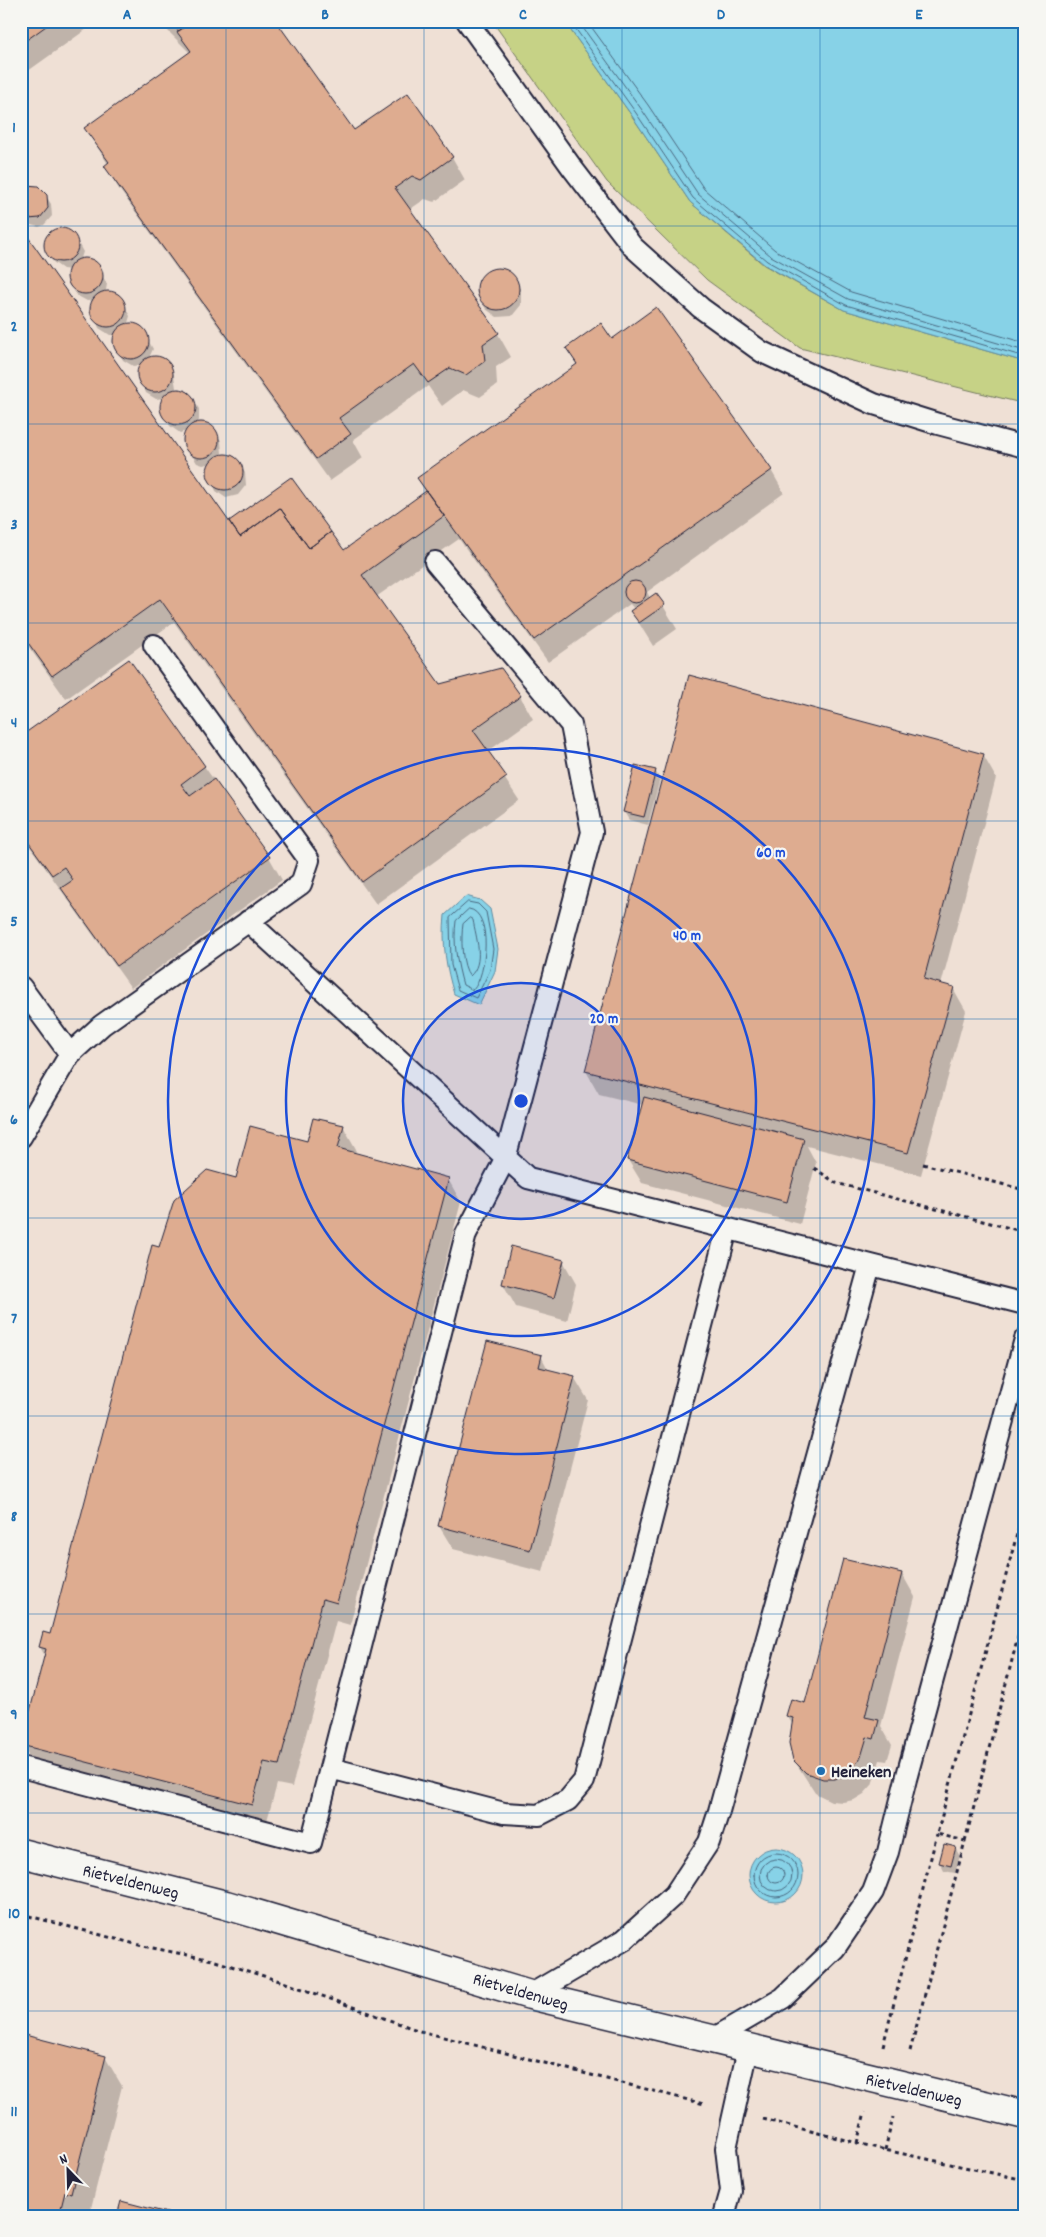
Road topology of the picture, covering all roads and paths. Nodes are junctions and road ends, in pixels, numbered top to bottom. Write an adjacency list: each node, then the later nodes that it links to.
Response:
1 (467, 21): 2 (lane)
2 (1025, 448)
3 (435, 562): 9 (lane)
4 (154, 645): 5 (lane)
5 (248, 921): 7 (lane); 9 (lane)
6 (21, 987): 7 (lane)
7 (70, 1054): 8 (lane)
8 (21, 1137)
9 (506, 1159): 13 (lane); 21 (lane)
10 (922, 1164): 12 (path)
11 (814, 1168): 14 (path)
12 (1025, 1190)
13 (727, 1229): 15 (lane); 21 (lane)
14 (1025, 1232)
15 (870, 1265): 16 (lane); 26 (lane)
16 (1025, 1304)
17 (1025, 1339): 27 (lane)
18 (1025, 1504): 22 (path)
19 (1025, 1610): 23 (path)
20 (21, 1767): 21 (lane)
21 (330, 1768)
22 (937, 1834): 23 (path); 29 (path)
23 (965, 1841): 30 (path)
24 (21, 1853): 26 (street, Rietveldenweg)
25 (21, 1914): 31 (path)
26 (530, 1995): 27 (street, Rietveldenweg)
27 (711, 2040): 28 (street, Rietveldenweg)
28 (748, 2049): 29 (street, Rietveldenweg); 31 (lane)
29 (874, 2080): 30 (street, Rietveldenweg); 33 (path)
30 (900, 2086): 32 (street, Rietveldenweg); 34 (path)
31 (734, 2112): 33 (path); 36 (lane)
32 (1025, 2115)
33 (856, 2143): 34 (path)
34 (885, 2150): 35 (path)
35 (1025, 2180)
36 (724, 2216)

